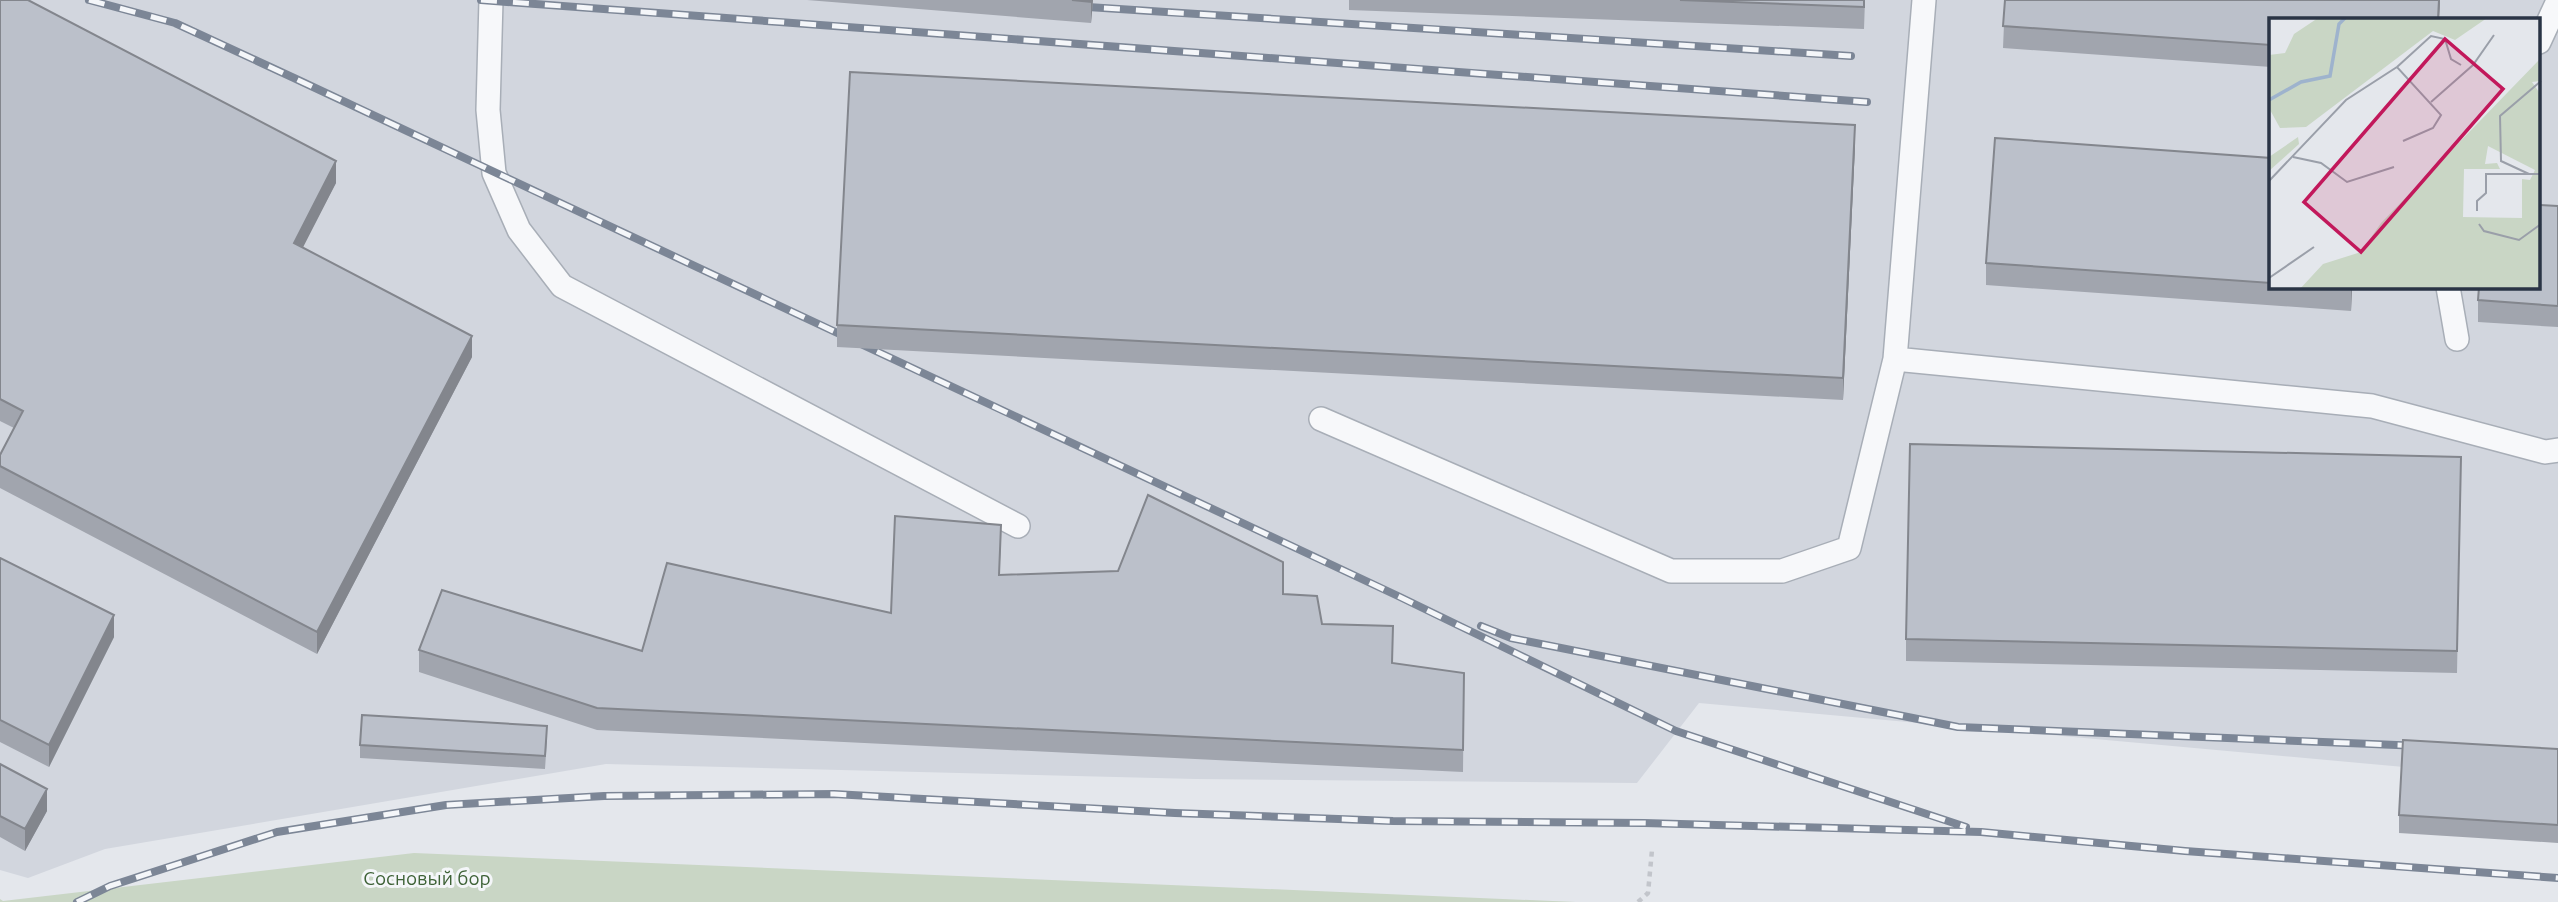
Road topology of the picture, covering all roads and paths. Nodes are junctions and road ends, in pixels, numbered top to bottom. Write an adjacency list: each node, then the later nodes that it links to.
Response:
1 (491, 0): 10 (lane)
2 (1924, 0): 7 (lane)
3 (2558, 1): 4 (lane)
4 (2540, 40)
5 (2448, 289): 6 (lane)
6 (2457, 339)
7 (1895, 359): 8 (lane); 9 (lane)
8 (1321, 419)
9 (2558, 450)
10 (1018, 526)
11 (1652, 850): 12 (path)
12 (1638, 902)

